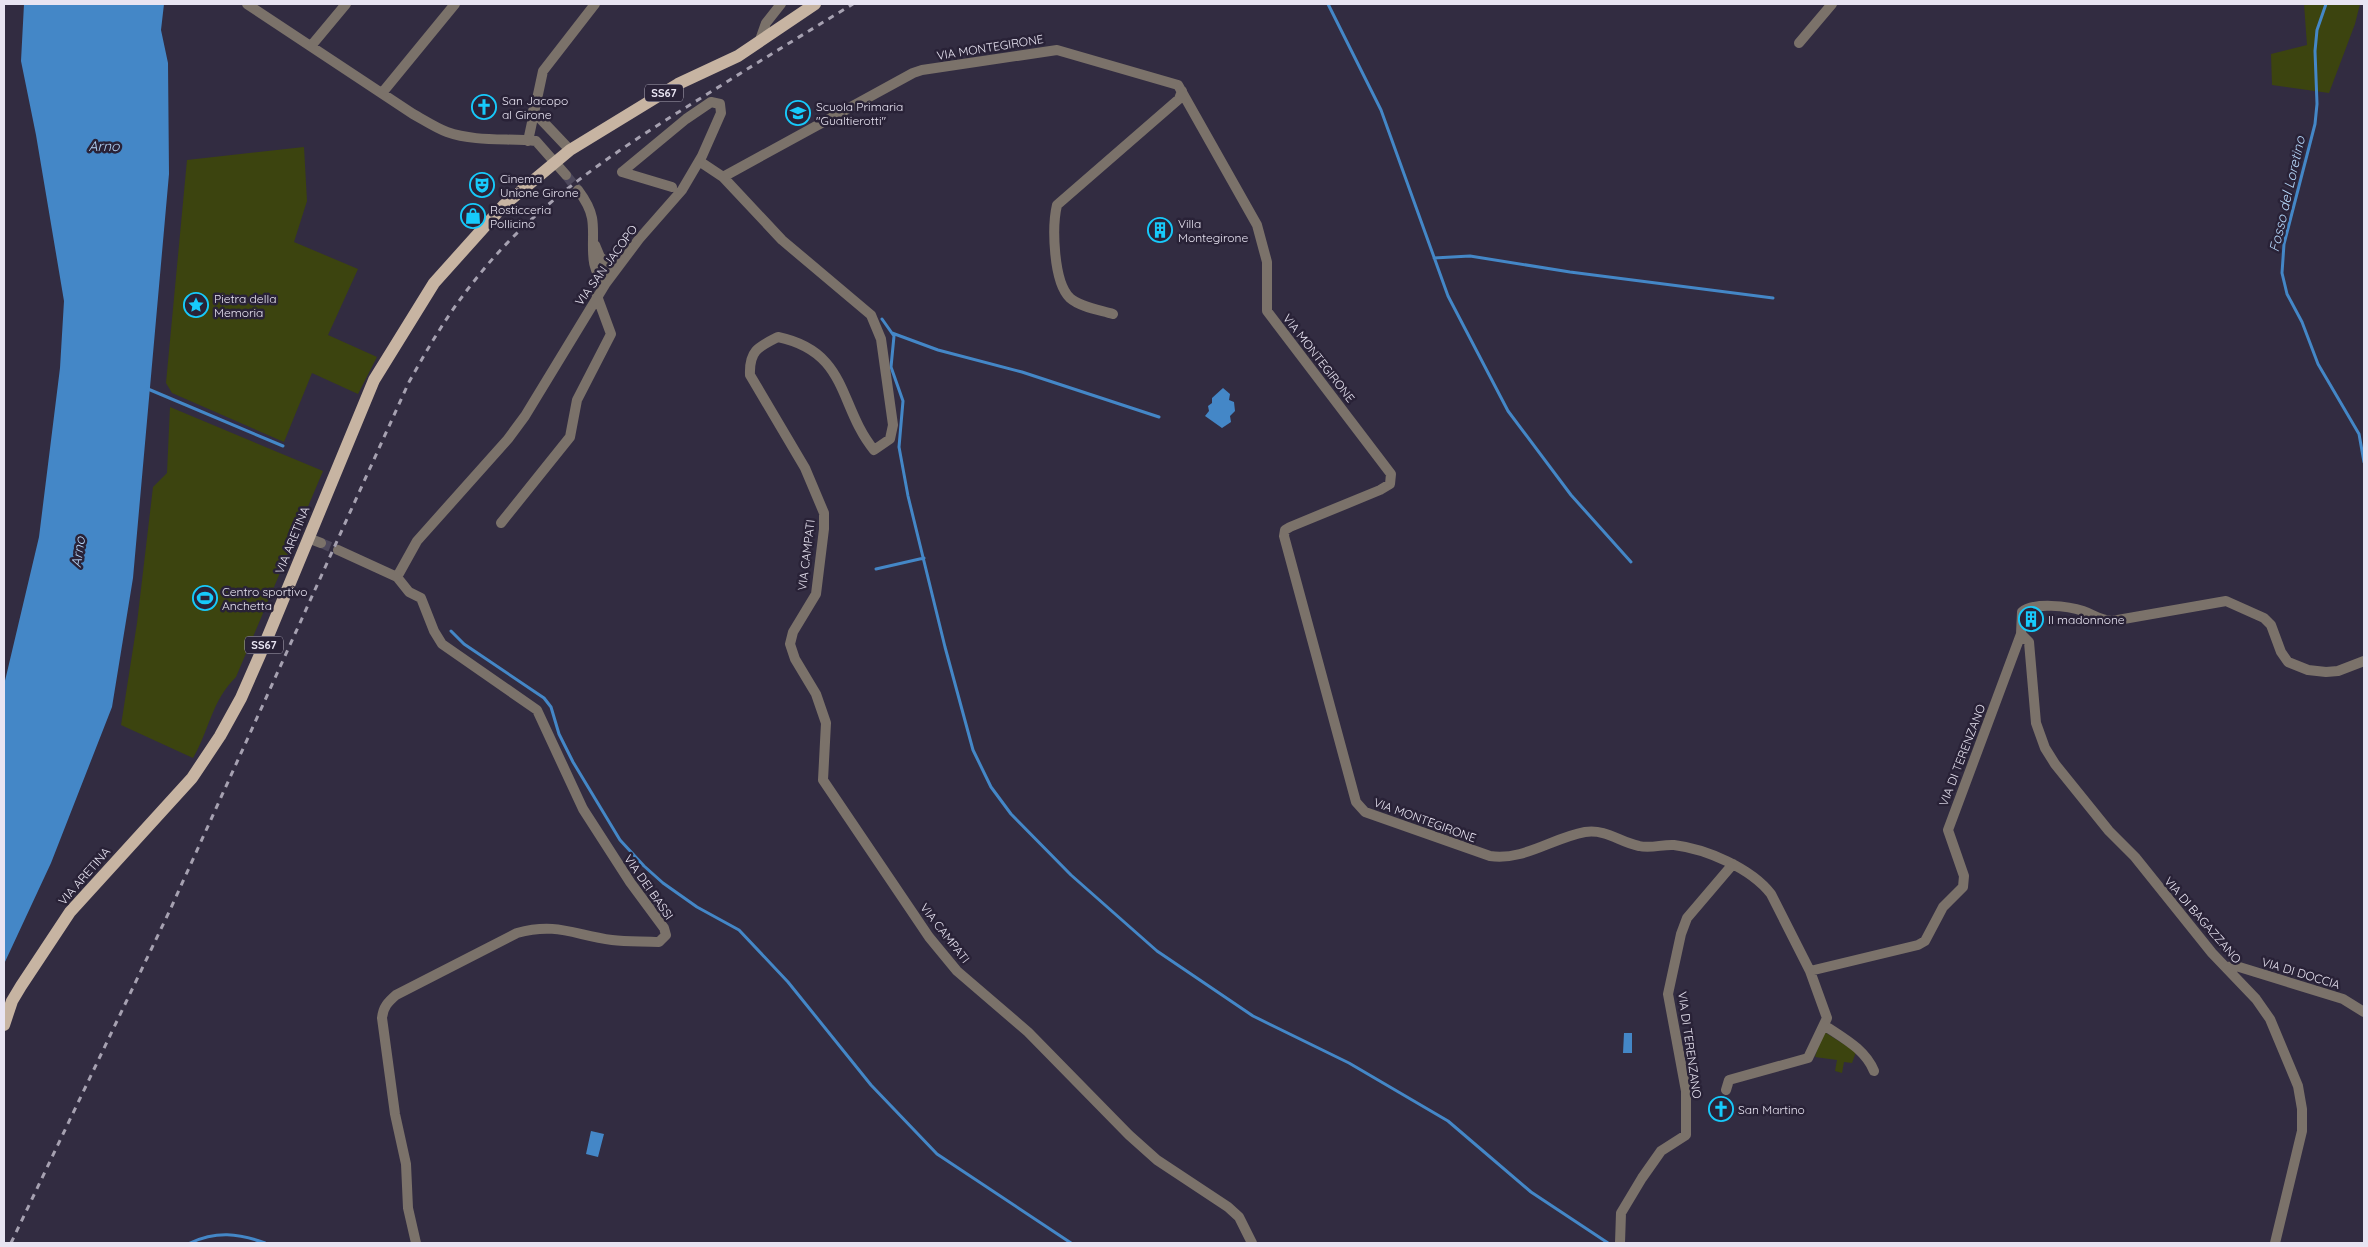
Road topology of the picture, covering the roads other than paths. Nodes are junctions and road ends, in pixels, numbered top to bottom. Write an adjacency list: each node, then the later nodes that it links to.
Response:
1 (247, 4): 11 (street)
2 (346, 4): 11 (street)
3 (455, 4): 13 (street)
4 (595, 4): 14 (street)
5 (815, 4): 8 (main road, SS67)
6 (1832, 4): 10 (street)
7 (775, 5): 8 (street); 9 (street)
8 (786, 22): 9 (main road, SS67)
9 (760, 40): 16 (main road, SS67)
10 (1800, 43)
11 (311, 46): 13 (street)
12 (1182, 91): 20 (street, VIA MONTEGIRONE); 27 (street); 35 (street, VIA MONTEGIRONE)
13 (382, 93): 15 (street)
14 (533, 111): 15 (street); 16 (street)
15 (528, 141): 18 (street)
16 (570, 150): 18 (main road, VIA ARETINA / SS67)
17 (699, 161): 20 (street, VIA CAMPATI); 21 (street, VIA SAN JACOPO); 24 (street, VIA SAN JACOPO)
18 (555, 162): 19 (street); 29 (main road, VIA ARETINA / SS67)
19 (566, 175)
20 (723, 176): 46 (street, VIA CAMPATI)
21 (672, 187)
22 (578, 190): 23 (street)
23 (594, 244): 24 (street); 25 (street)
24 (616, 269): 25 (street, VIA SAN JACOPO)
25 (606, 283): 26 (street, VIA SAN JACOPO)
26 (597, 296): 28 (street); 32 (street, VIA SAN JACOPO)
27 (1113, 314)
28 (501, 523)
29 (308, 538): 30 (street); 40 (main road, VIA ARETINA / SS67)
30 (321, 544)
31 (338, 550): 32 (street, VIA DEI BASSI)
32 (396, 577): 45 (street, VIA DEI BASSI)
33 (2021, 634): 34 (street, VIA DI TERENZANO); 36 (street, VIA DI BAGAZZANO); 37 (street, VIA DI TERENZANO)
34 (2364, 661)
35 (1733, 864): 37 (street); 44 (street, VIA DI TERENZANO)
36 (2227, 968): 38 (street, VIA DI DOCCIA); 48 (street, VIA DI BAGAZZANO)
37 (1810, 971): 39 (street)
38 (2364, 1012)
39 (1824, 1025): 41 (street); 42 (street)
40 (4, 1026)
41 (1874, 1071)
42 (1728, 1085)
43 (1671, 1137): 44 (street)
44 (1661, 1151): 47 (street, VIA DI TERENZANO)
45 (416, 1243)
46 (1252, 1243)
47 (1620, 1243)
48 (2275, 1243)

